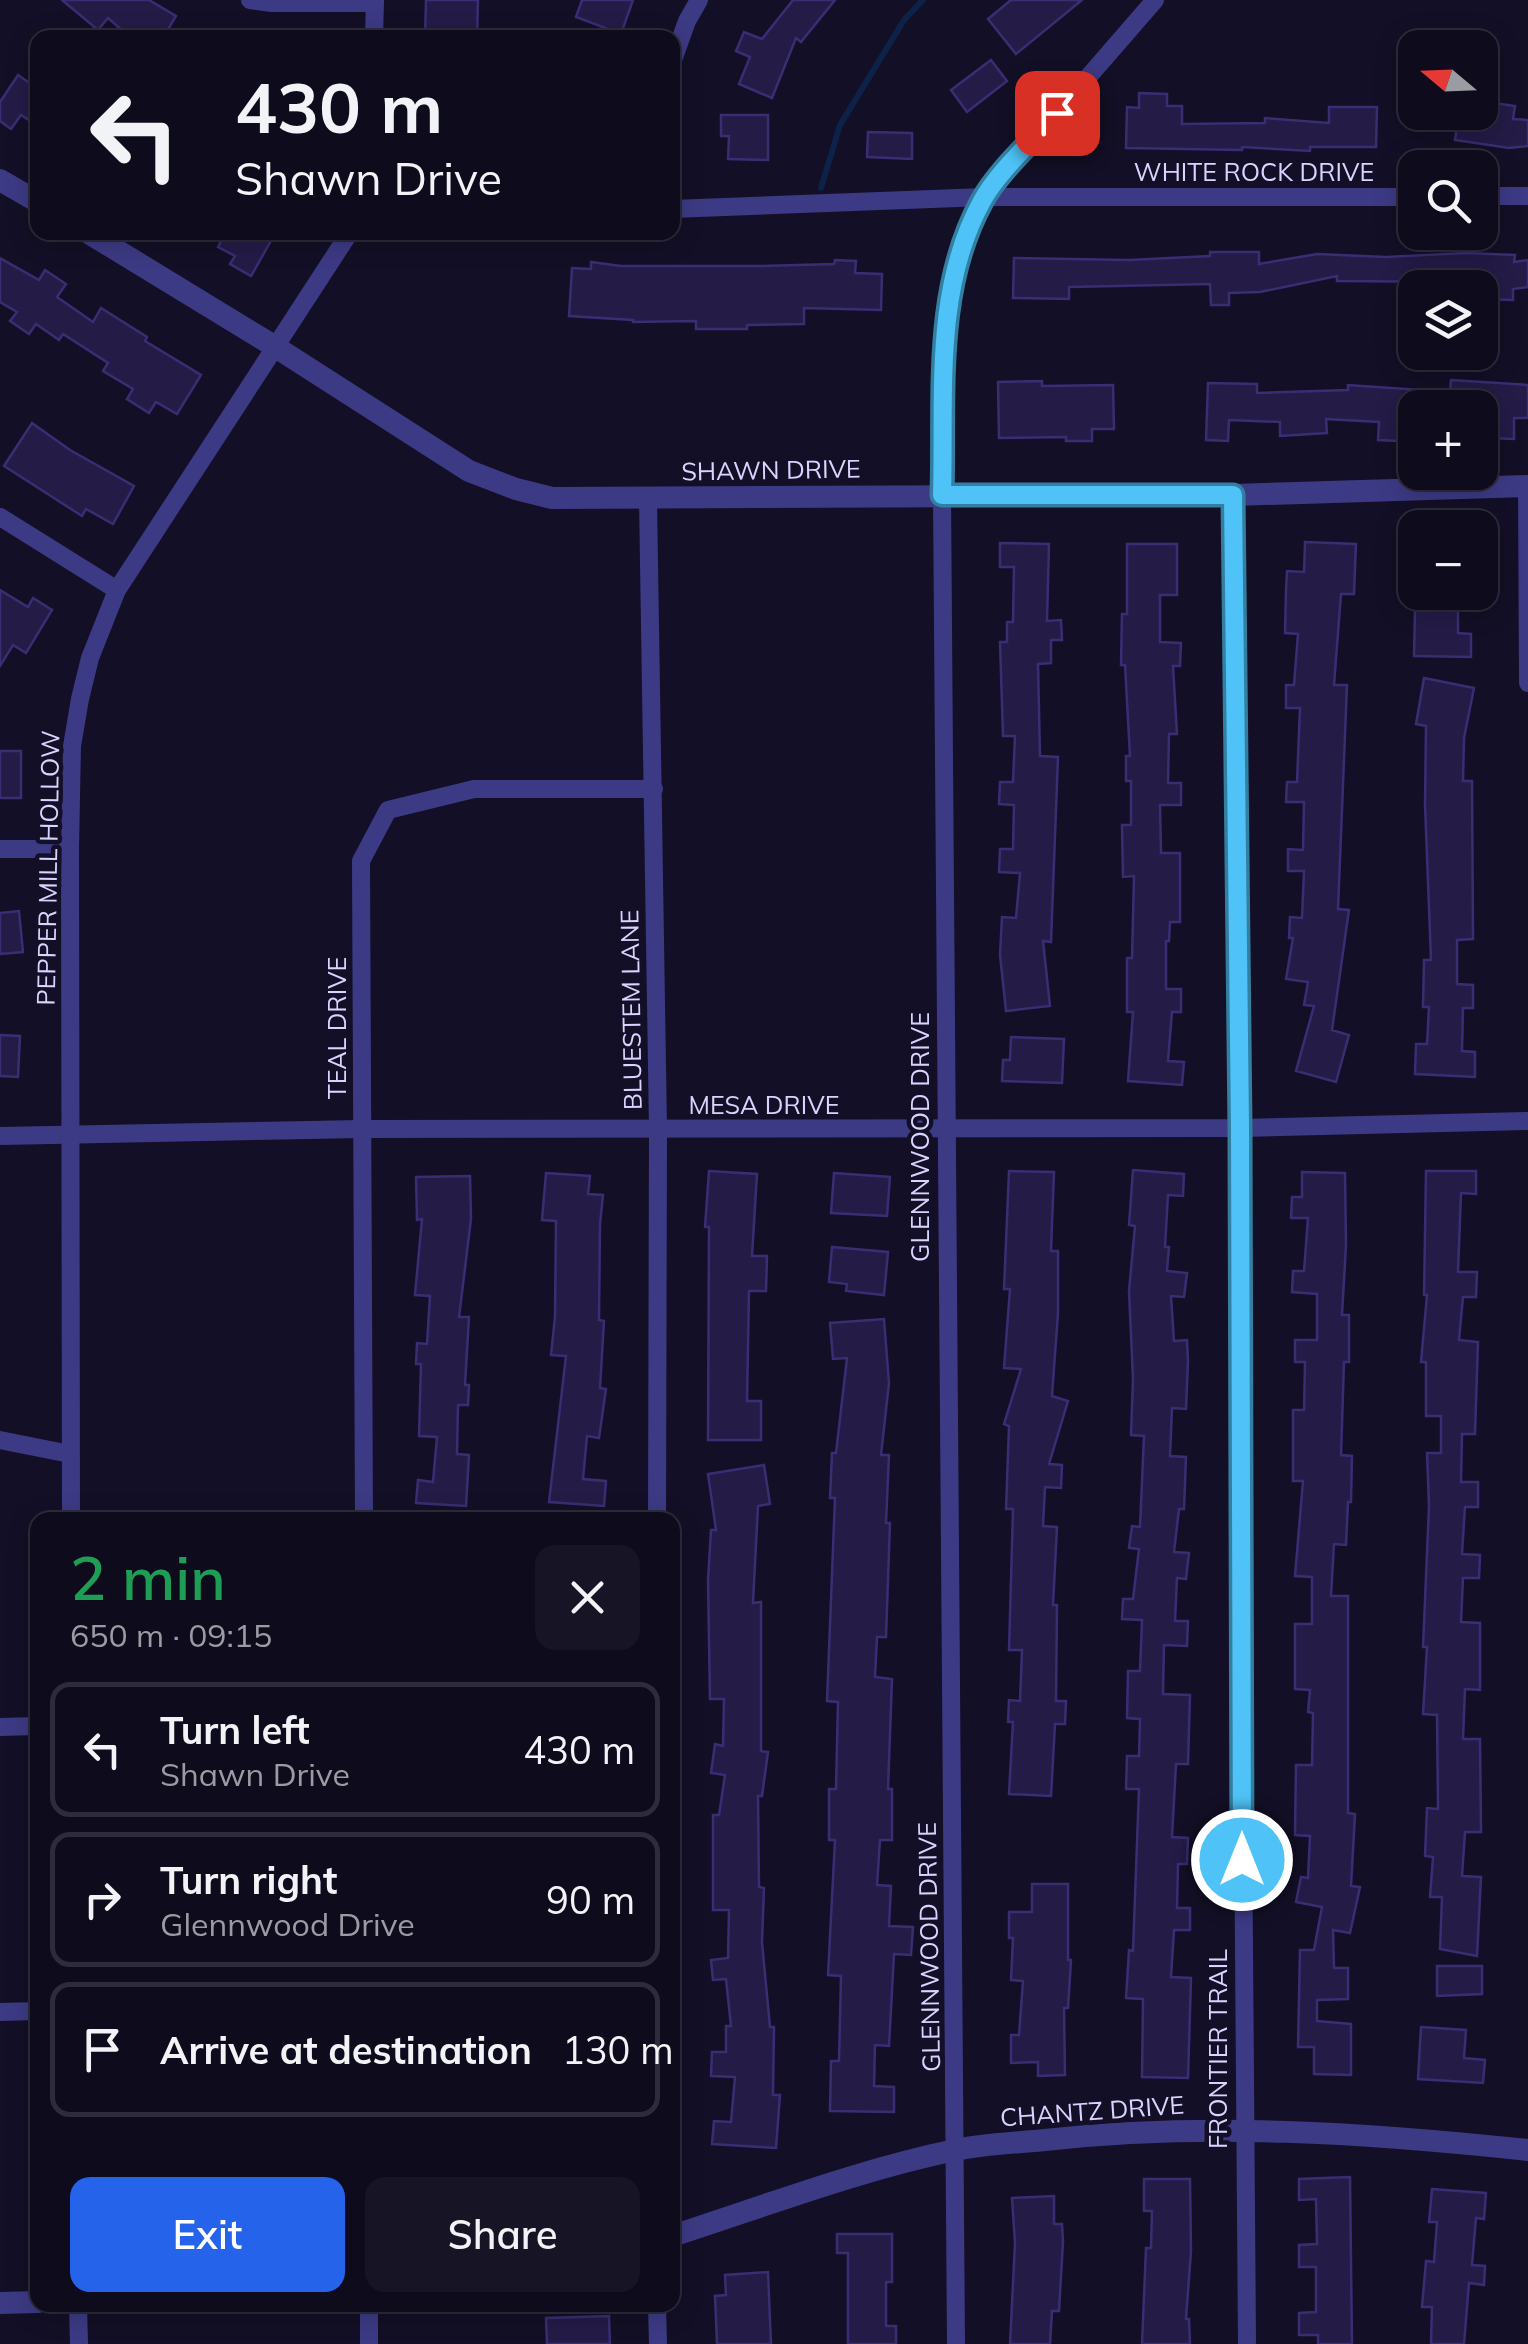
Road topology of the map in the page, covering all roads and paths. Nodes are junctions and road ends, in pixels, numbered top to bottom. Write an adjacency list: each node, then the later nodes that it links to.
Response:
1 (250, 0): 4 (street)
2 (699, 0): 6 (street)
3 (1155, 0): 12 (street, GLENNWOOD DRIVE)
4 (374, 2): 5 (street)
5 (374, 30)
6 (680, 41)
7 (0, 180): 11 (street)
8 (1398, 196): 12 (street, WHITE ROCK DRIVE)
9 (1498, 196): 10 (street)
10 (1528, 196)
11 (30, 197)
12 (984, 197): 13 (street, WHITE ROCK DRIVE); 18 (street, GLENNWOOD DRIVE)
13 (680, 208)
14 (100, 240): 16 (street, SHAWN DRIVE)
15 (345, 240): 16 (street, PEPPER MILL HOLLOW)
16 (274, 346): 20 (street, SHAWN DRIVE); 22 (street, PEPPER MILL HOLLOW)
17 (1527, 486): 19 (street, SHAWN DRIVE); 23 (street)
18 (942, 495): 19 (street, SHAWN DRIVE); 20 (street, SHAWN DRIVE); 31 (street, GLENNWOOD DRIVE)
19 (1233, 495): 29 (street, FRONTIER TRAIL)
20 (648, 500): 24 (street, BLUESTEM LANE)
21 (0, 517): 22 (street)
22 (116, 590): 25 (street, PEPPER MILL HOLLOW)
23 (1528, 683)
24 (654, 789): 28 (street, TEAL DRIVE); 30 (street, BLUESTEM LANE)
25 (70, 848): 26 (street); 32 (street, PEPPER MILL HOLLOW)
26 (0, 849)
27 (1528, 1121): 29 (street, MESA DRIVE)
28 (362, 1128): 30 (street, MESA DRIVE); 32 (street, MESA DRIVE); 37 (street, TEAL DRIVE)
29 (1240, 1128): 31 (street, MESA DRIVE); 43 (street, FRONTIER TRAIL)
30 (658, 1130): 31 (street, MESA DRIVE); 38 (street, BLUESTEM LANE)
31 (945, 1130): 44 (street, GLENNWOOD DRIVE)
32 (70, 1135): 33 (street, MESA DRIVE); 35 (street, PEPPER MILL HOLLOW)
33 (0, 1136)
34 (0, 1440): 35 (street)
35 (70, 1454): 36 (street, PEPPER MILL HOLLOW)
36 (70, 1512)
37 (364, 1512)
38 (657, 1512)
39 (0, 1726): 40 (street)
40 (30, 1726)
41 (30, 2011): 42 (street)
42 (0, 2012)
43 (1243, 2130): 44 (street, CHANTZ DRIVE); 45 (street, CHANTZ DRIVE); 56 (street, FRONTIER TRAIL)
44 (956, 2149): 46 (street, CHANTZ DRIVE); 55 (street, GLENNWOOD DRIVE)
45 (1528, 2150)
46 (680, 2233)
47 (30, 2302): 48 (street)
48 (0, 2303)
49 (78, 2312): 52 (street)
50 (369, 2312): 53 (street)
51 (658, 2312): 54 (street)
52 (79, 2344)
53 (369, 2344)
54 (658, 2344)
55 (956, 2344)
56 (1247, 2344)

